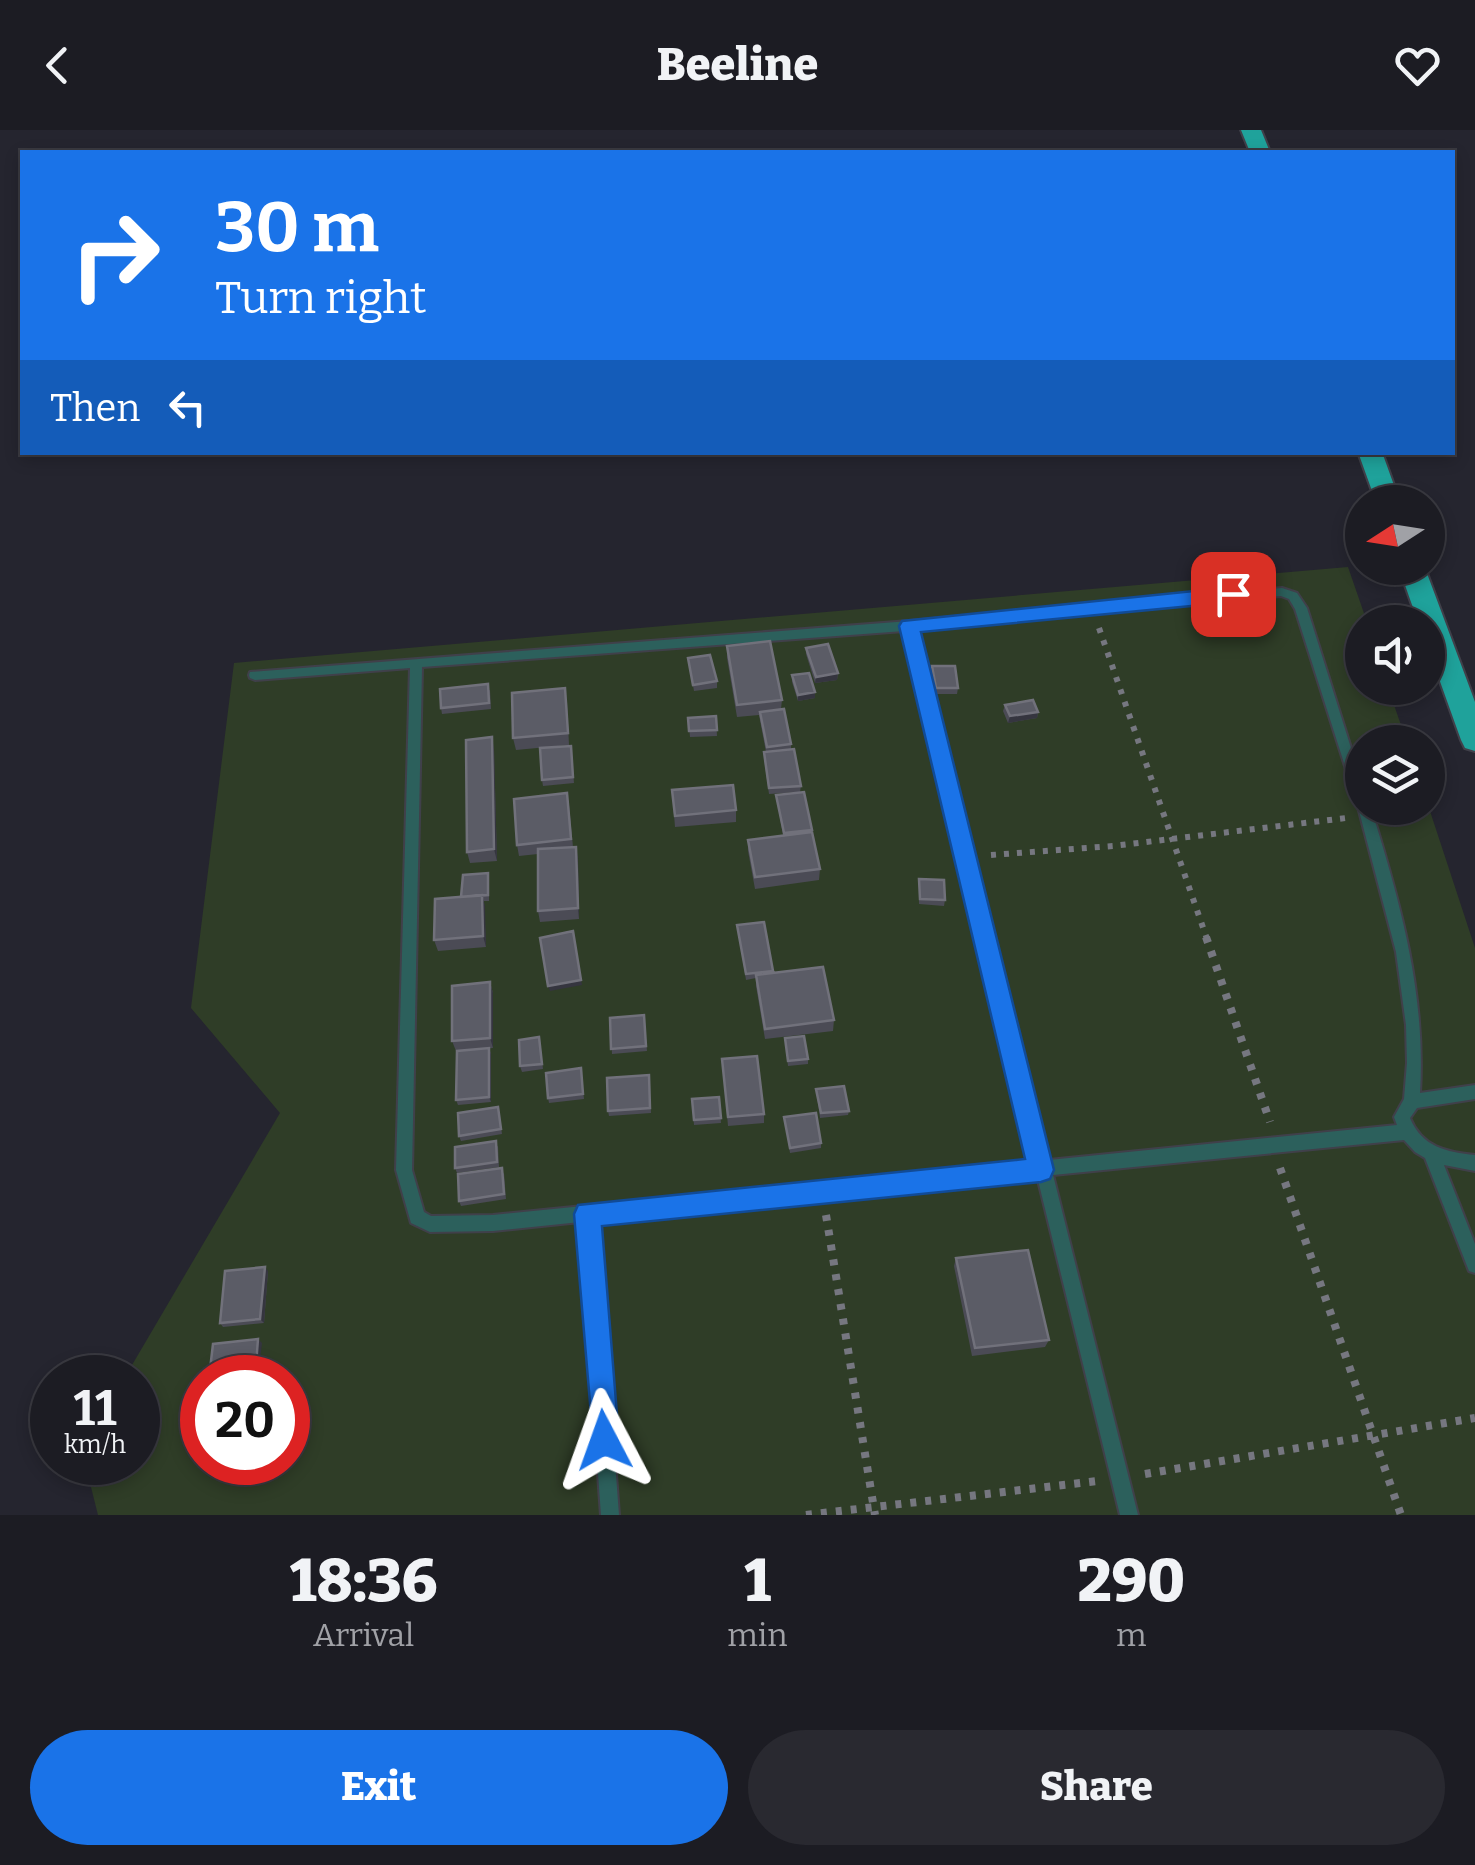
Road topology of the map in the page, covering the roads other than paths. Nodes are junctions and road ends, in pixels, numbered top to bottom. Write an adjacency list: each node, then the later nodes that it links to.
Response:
1 (1371, 455): 2 (highway)
2 (1382, 485)
3 (1418, 585): 7 (highway)
4 (910, 626): 5 (lane); 8 (lane); 15 (lane)
5 (416, 665): 6 (lane); 16 (lane)
6 (255, 675)
7 (1475, 740)
8 (1345, 748)
9 (1369, 825): 11 (lane)
10 (1475, 1092): 11 (lane)
11 (1412, 1102): 12 (lane)
12 (1406, 1132): 13 (lane); 15 (lane)
13 (1432, 1155): 14 (lane); 17 (lane)
14 (1475, 1163)
15 (1041, 1170): 16 (lane); 19 (lane)
16 (588, 1214): 18 (lane)
17 (1475, 1265)
18 (610, 1515)
19 (1129, 1515)

